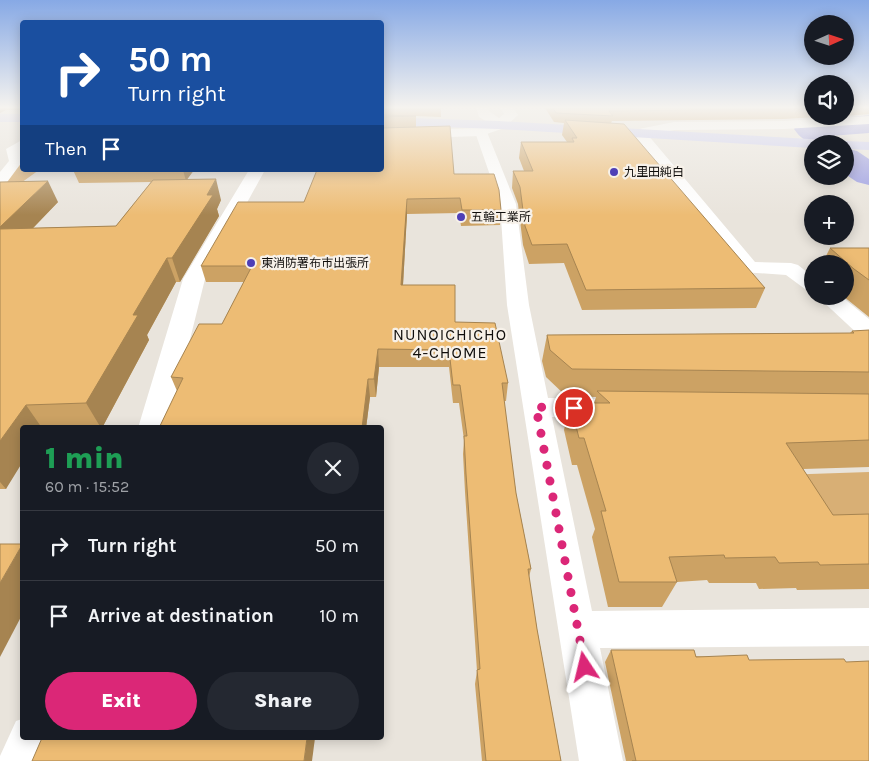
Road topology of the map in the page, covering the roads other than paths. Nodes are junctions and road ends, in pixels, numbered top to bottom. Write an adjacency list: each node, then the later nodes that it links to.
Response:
1 (493, 144): 11 (street)
2 (648, 144): 8 (street)
3 (854, 145): 4 (highway)
4 (869, 146)
5 (14, 148): 7 (street)
6 (256, 172): 13 (street)
7 (0, 182)
8 (804, 280)
9 (839, 305): 10 (street)
10 (869, 332)
11 (536, 407): 12 (street); 15 (street)
12 (624, 408)
13 (154, 425)
14 (869, 627): 15 (street)
15 (579, 630): 18 (street)
16 (32, 740): 17 (street)
17 (22, 761)
18 (601, 761)

